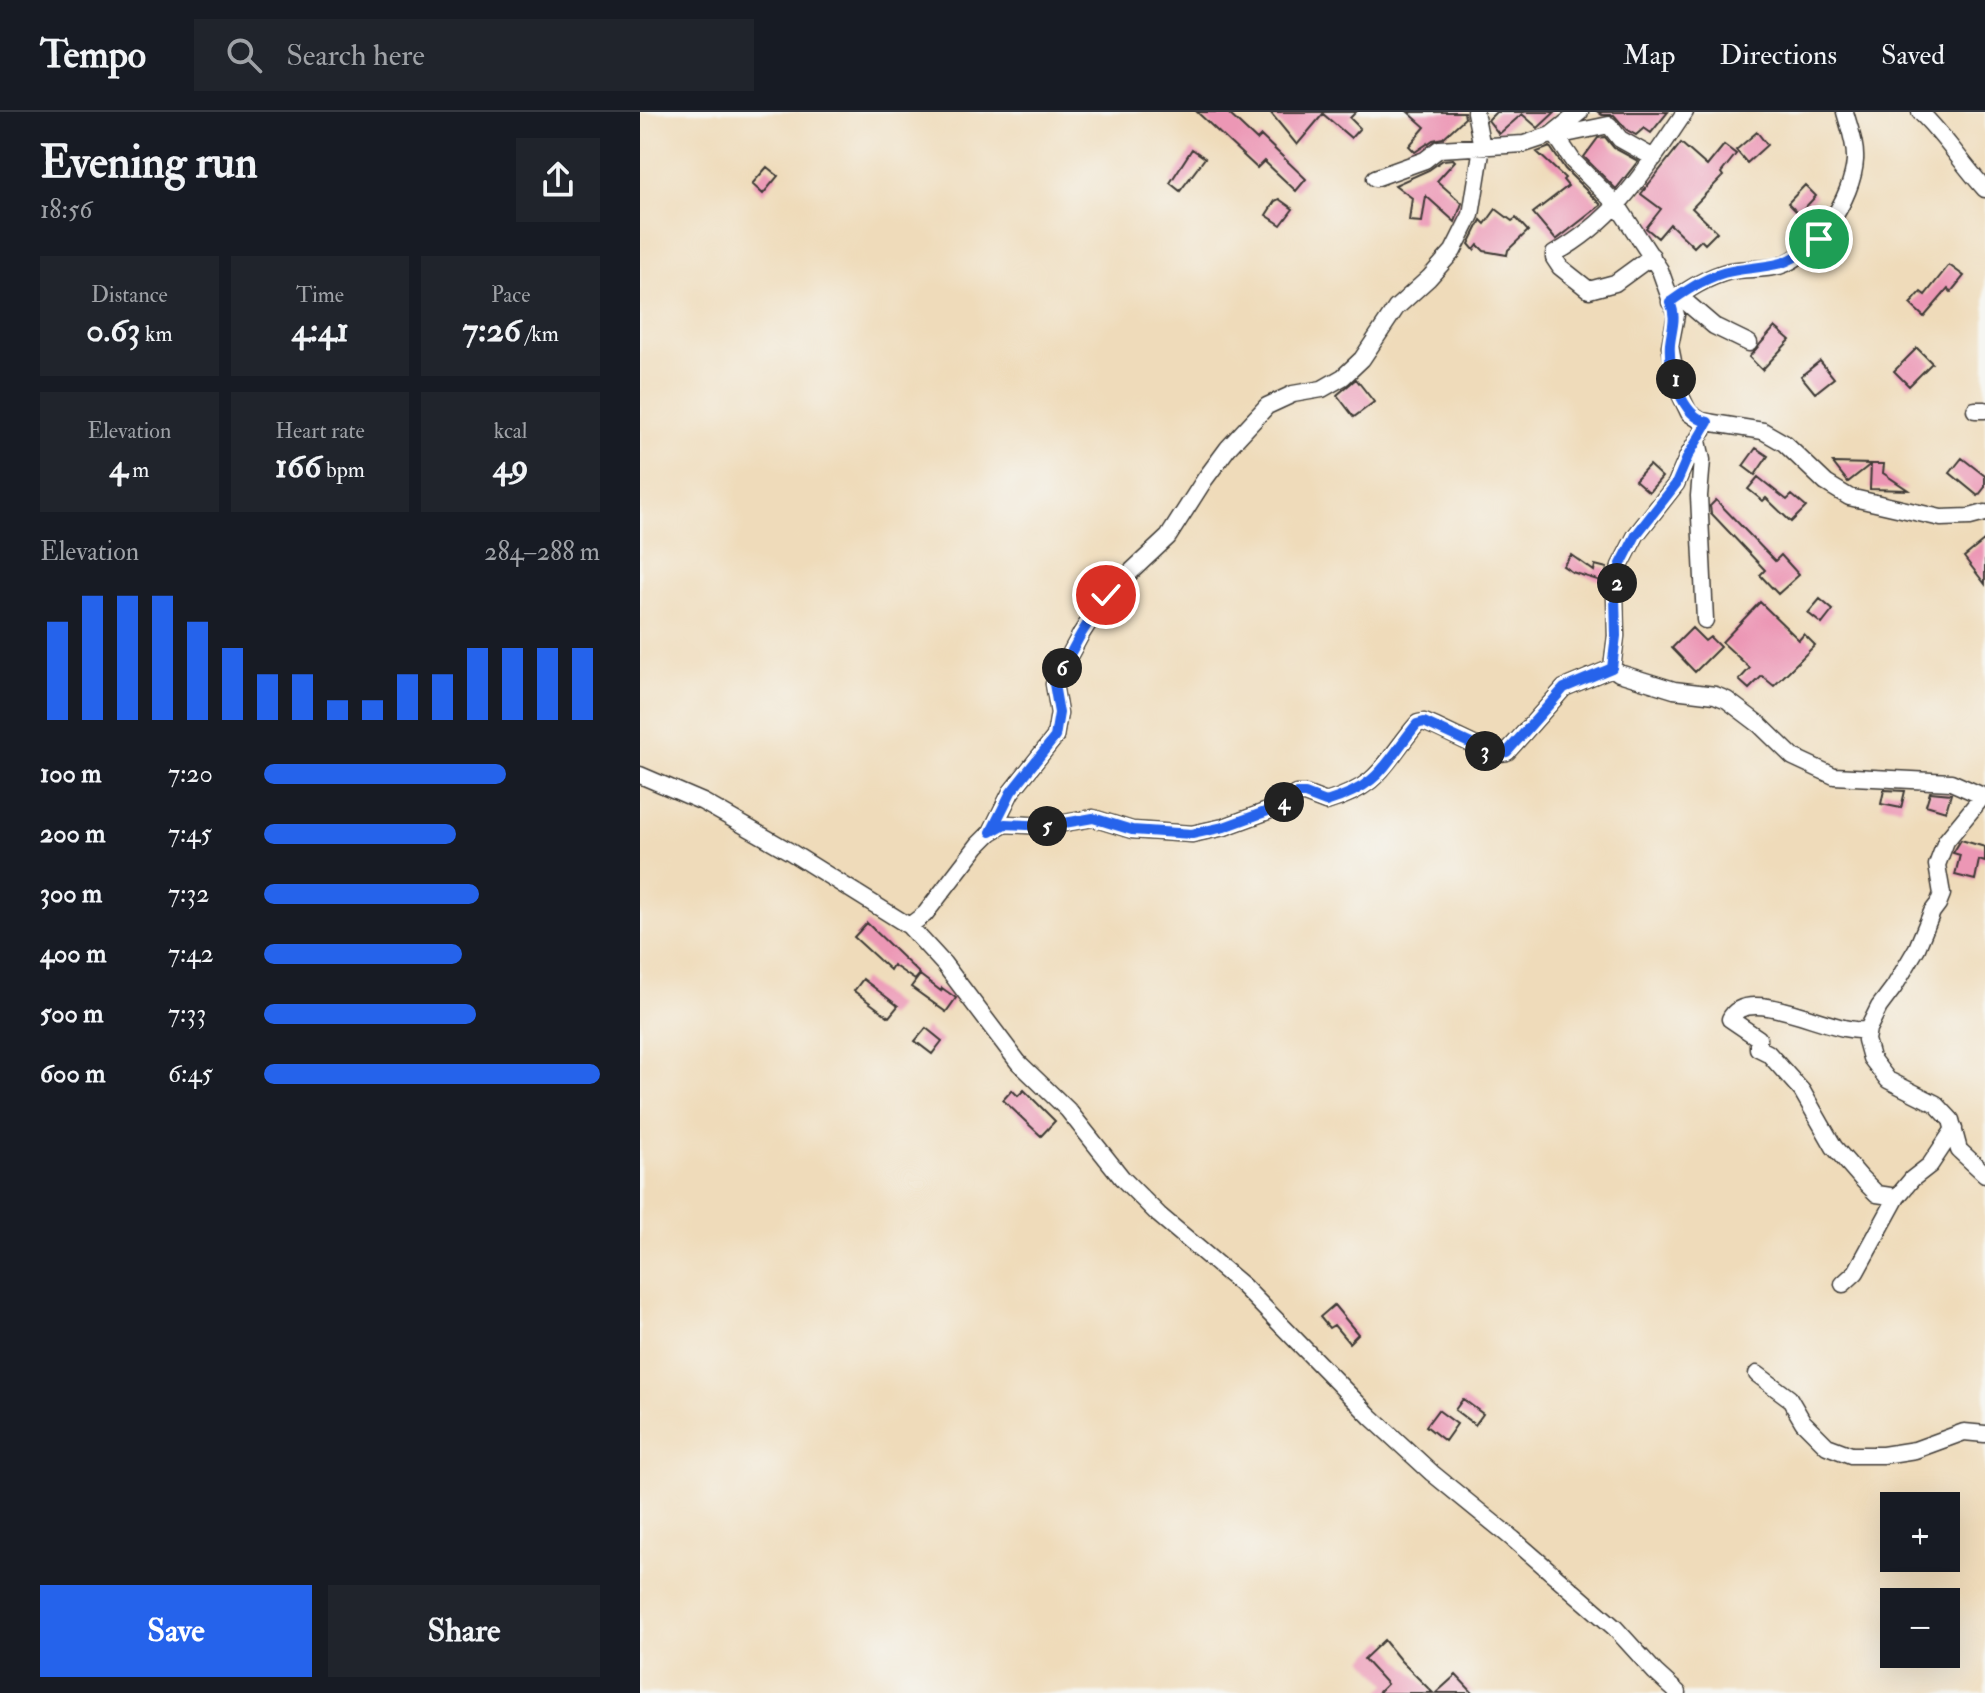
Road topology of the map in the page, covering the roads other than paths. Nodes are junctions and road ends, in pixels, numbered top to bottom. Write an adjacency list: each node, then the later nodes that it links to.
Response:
1 (1475, 112): 7 (street)
2 (1580, 112): 6 (street)
3 (1685, 112): 8 (street)
4 (1845, 112): 13 (street)
5 (1920, 112): 10 (street)
6 (1554, 136): 7 (street); 8 (street); 11 (street)
7 (1482, 147): 9 (street); 22 (street)
8 (1654, 158): 11 (street)
9 (1375, 178)
10 (1985, 189)
11 (1618, 206): 12 (street); 12 (street)
12 (1652, 256): 13 (street)
13 (1674, 299): 14 (street); 15 (street)
14 (1749, 343)
15 (1708, 422): 16 (street); 17 (street)
16 (1698, 441): 18 (street); 19 (street)
17 (1985, 513)
18 (1705, 620)
19 (1612, 668): 21 (street); 22 (street)
20 (640, 775): 23 (street)
21 (1984, 796): 24 (street)
22 (991, 832): 23 (street)
23 (909, 926): 31 (street)
24 (1868, 1029): 25 (street); 27 (street)
25 (1954, 1129): 26 (street); 27 (street)
26 (1985, 1174)
27 (1897, 1197): 28 (street)
28 (1843, 1284)
29 (1757, 1374): 30 (street)
30 (1985, 1434)
31 (1678, 1693)

